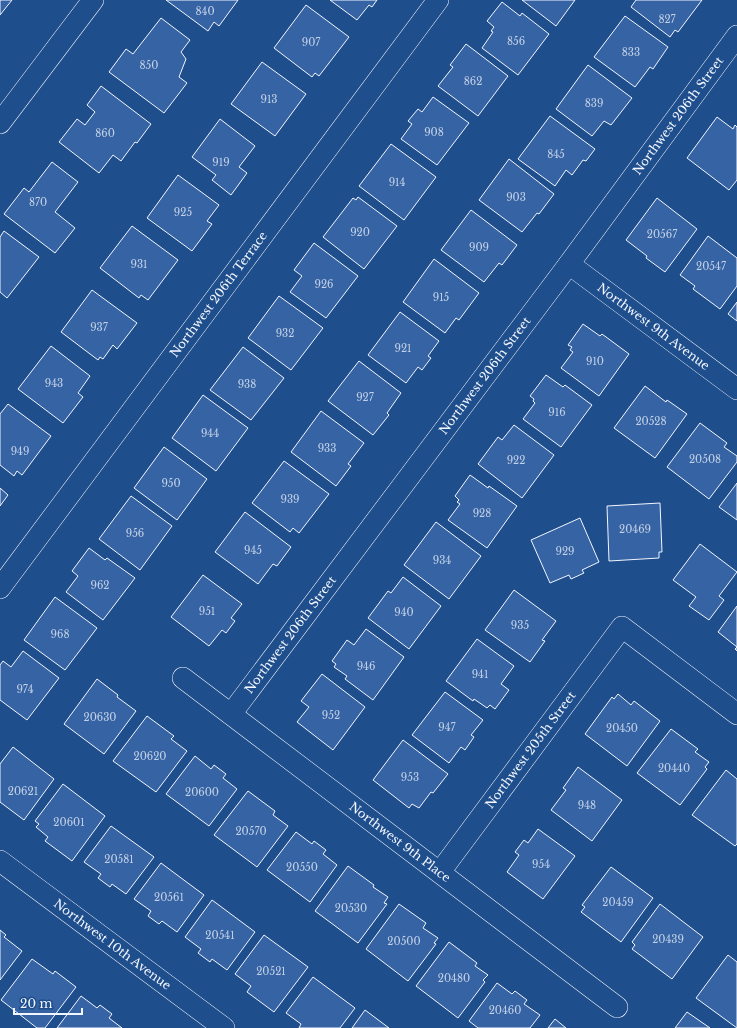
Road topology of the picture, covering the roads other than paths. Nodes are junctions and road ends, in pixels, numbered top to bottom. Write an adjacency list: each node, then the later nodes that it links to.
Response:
1 (93, 0): 4 (street)
2 (438, 0): 7 (street, Northwest 206th Terrace)
3 (733, 50): 5 (street, Northwest 206th Street)
4 (0, 123)
5 (569, 264): 6 (street, Northwest 9th Avenue); 9 (street, Northwest 206th Street)
6 (737, 389)
7 (0, 588)
8 (183, 678): 9 (street, Northwest 9th Place)
9 (231, 714): 12 (street, Northwest 9th Place)
10 (737, 714): 12 (street, Northwest 205th Street)
11 (0, 861): 14 (street, Northwest 10th Avenue)
12 (440, 872): 13 (street, Northwest 9th Place)
13 (617, 1007)
14 (224, 1028)

